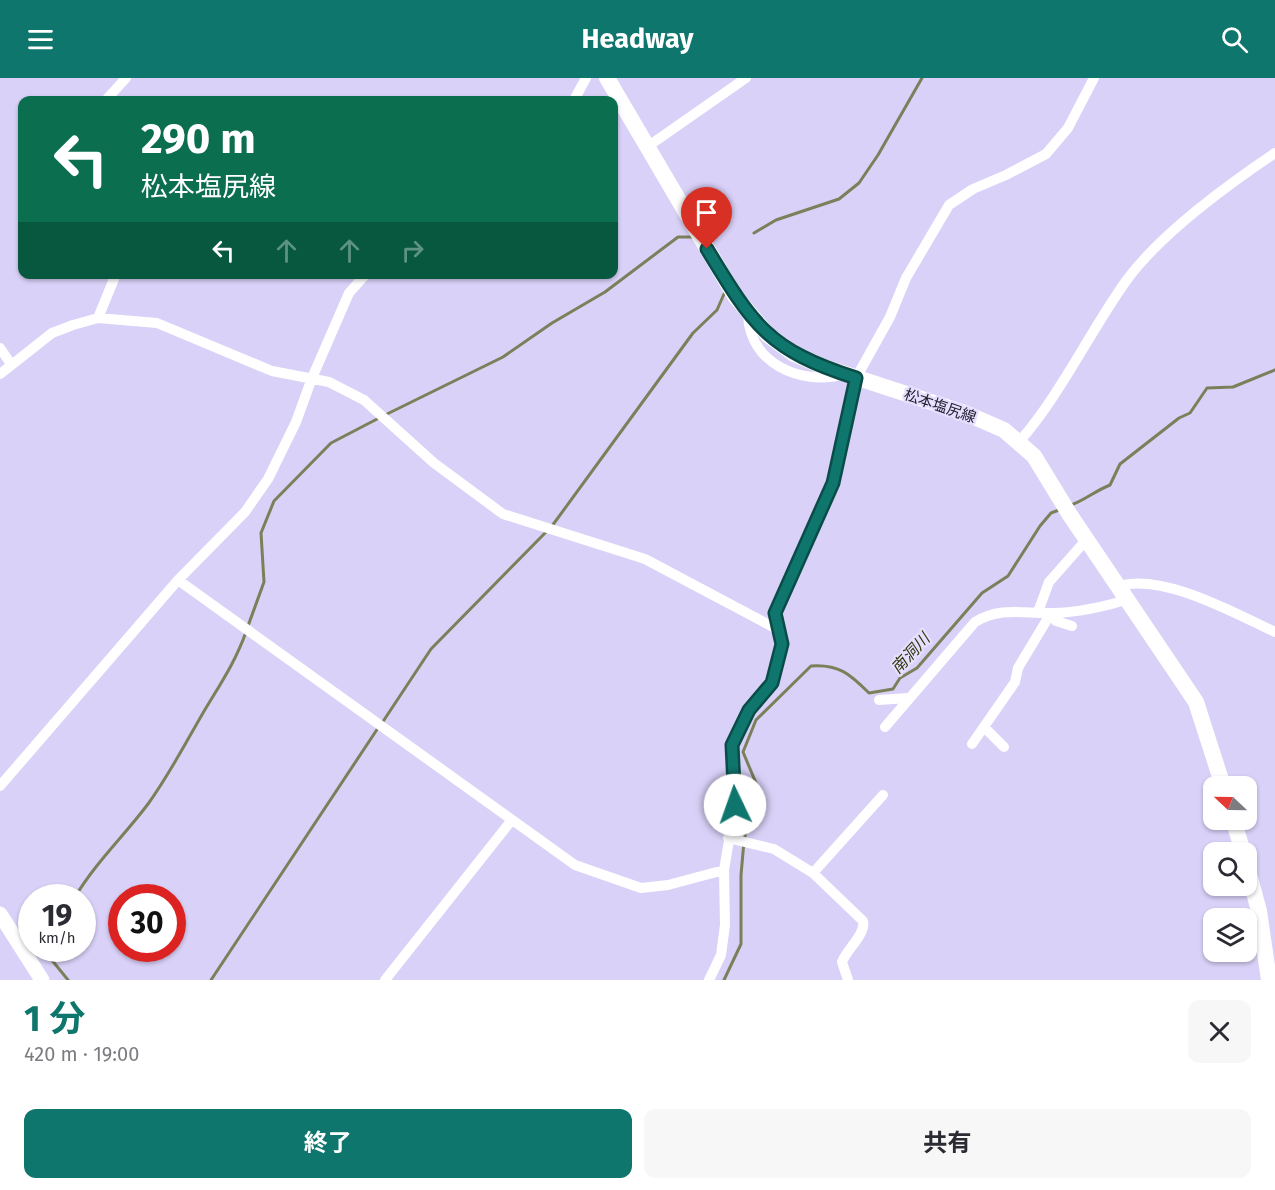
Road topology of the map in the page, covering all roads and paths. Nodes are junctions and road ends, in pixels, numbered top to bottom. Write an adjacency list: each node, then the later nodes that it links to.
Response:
1 (126, 78): 6 (street)
2 (586, 78): 7 (street)
3 (607, 78): 8 (main road, 松本塩尻線)
4 (746, 78): 10 (street)
5 (1094, 78): 18 (street)
6 (110, 96)
7 (576, 96)
8 (617, 96)
9 (618, 97): 10 (main road, 松本塩尻線)
10 (647, 147): 18 (main road, 松本塩尻線)
11 (1275, 153): 20 (street)
12 (114, 279): 14 (street)
13 (362, 279): 19 (street)
14 (98, 318): 16 (street); 19 (street)
15 (0, 348): 16 (street)
16 (10, 364): 17 (street)
17 (0, 374)
18 (851, 376): 20 (main road, 松本塩尻線); 27 (street)
19 (312, 378): 22 (street); 27 (street)
20 (1019, 442): 21 (main road, 松本塩尻線)
21 (1087, 539): 23 (main road, 松本塩尻線); 24 (street)
22 (178, 580): 36 (street); 38 (street)
23 (1123, 593): 25 (street); 28 (street); 35 (main road, 松本塩尻線)
24 (1038, 612): 25 (street); 29 (street)
25 (1051, 613): 26 (street); 32 (street)
26 (1072, 626)
27 (777, 629): 39 (street)
28 (1275, 632)
29 (908, 698): 30 (street); 31 (street)
30 (879, 700)
31 (885, 727)
32 (984, 727): 33 (street); 34 (street)
33 (972, 744)
34 (1004, 747)
35 (1220, 776)
36 (0, 786)
37 (883, 795): 41 (street)
38 (511, 821): 40 (street); 45 (street)
39 (728, 838): 40 (street); 41 (street)
40 (724, 870): 46 (street)
41 (813, 873): 47 (street)
42 (1255, 896): 48 (main road)
43 (0, 915): 44 (street)
44 (42, 980)
45 (384, 980)
46 (709, 980)
47 (848, 980)
48 (1269, 980)

